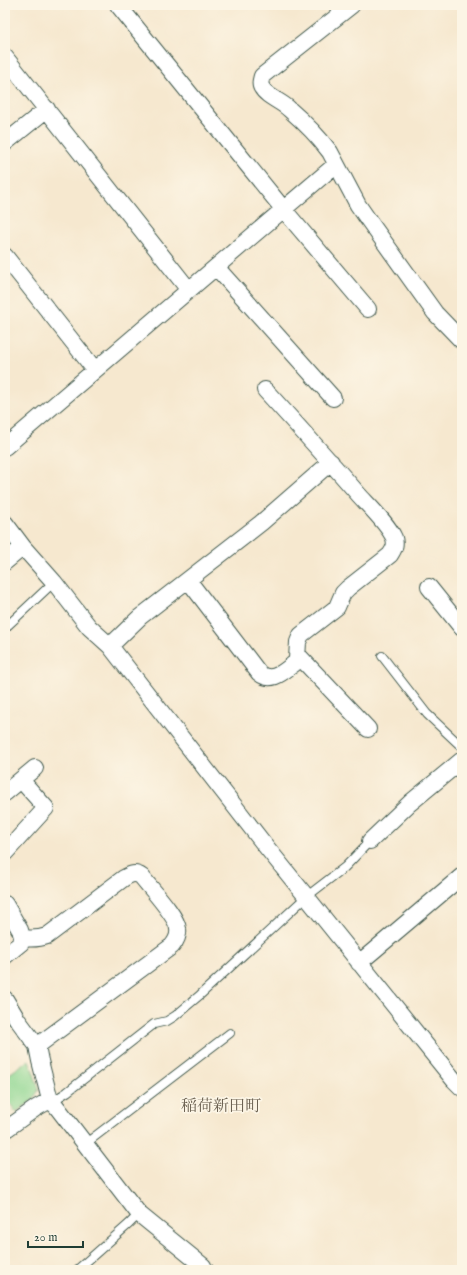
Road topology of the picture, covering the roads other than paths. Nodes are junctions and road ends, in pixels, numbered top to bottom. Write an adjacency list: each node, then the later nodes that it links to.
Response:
1 (118, 5): 7 (street)
2 (352, 5): 6 (street)
3 (5, 57): 4 (street)
4 (47, 109): 5 (street); 10 (street)
5 (5, 143)
6 (336, 166): 7 (street); 12 (street)
7 (284, 210): 9 (street); 11 (street)
8 (5, 256): 13 (street)
9 (216, 267): 10 (street); 15 (street)
10 (189, 290): 13 (street)
11 (368, 309)
12 (462, 341)
13 (95, 370): 16 (street)
14 (265, 390): 17 (street)
15 (333, 398)
16 (5, 447)
17 (331, 462): 21 (street); 27 (street)
18 (5, 523): 19 (street)
19 (23, 547): 20 (street); 22 (street)
20 (5, 562)
21 (188, 580): 26 (street); 27 (street)
22 (54, 582): 24 (lane); 26 (street)
23 (429, 587): 25 (street)
24 (5, 628)
25 (462, 628)
26 (110, 646): 38 (street)
27 (298, 655): 29 (street)
28 (382, 656): 30 (lane)
29 (368, 729)
30 (462, 747)
31 (462, 760): 35 (street)
32 (35, 768): 33 (street)
33 (21, 780): 34 (street); 36 (street)
34 (5, 793)
35 (370, 841): 38 (lane)
36 (5, 853)
37 (462, 876): 42 (street)
38 (306, 897): 42 (street); 47 (lane)
39 (5, 904): 40 (street)
40 (22, 938): 41 (street); 45 (street)
41 (5, 956)
42 (359, 963): 46 (street)
43 (5, 999): 45 (street)
44 (230, 1033): 49 (lane)
45 (37, 1046): 47 (street)
46 (462, 1088)
47 (50, 1100): 48 (street); 49 (street)
48 (5, 1130)
49 (85, 1144): 50 (street)
50 (139, 1214): 51 (lane); 52 (street)
51 (77, 1270)
52 (205, 1270)

